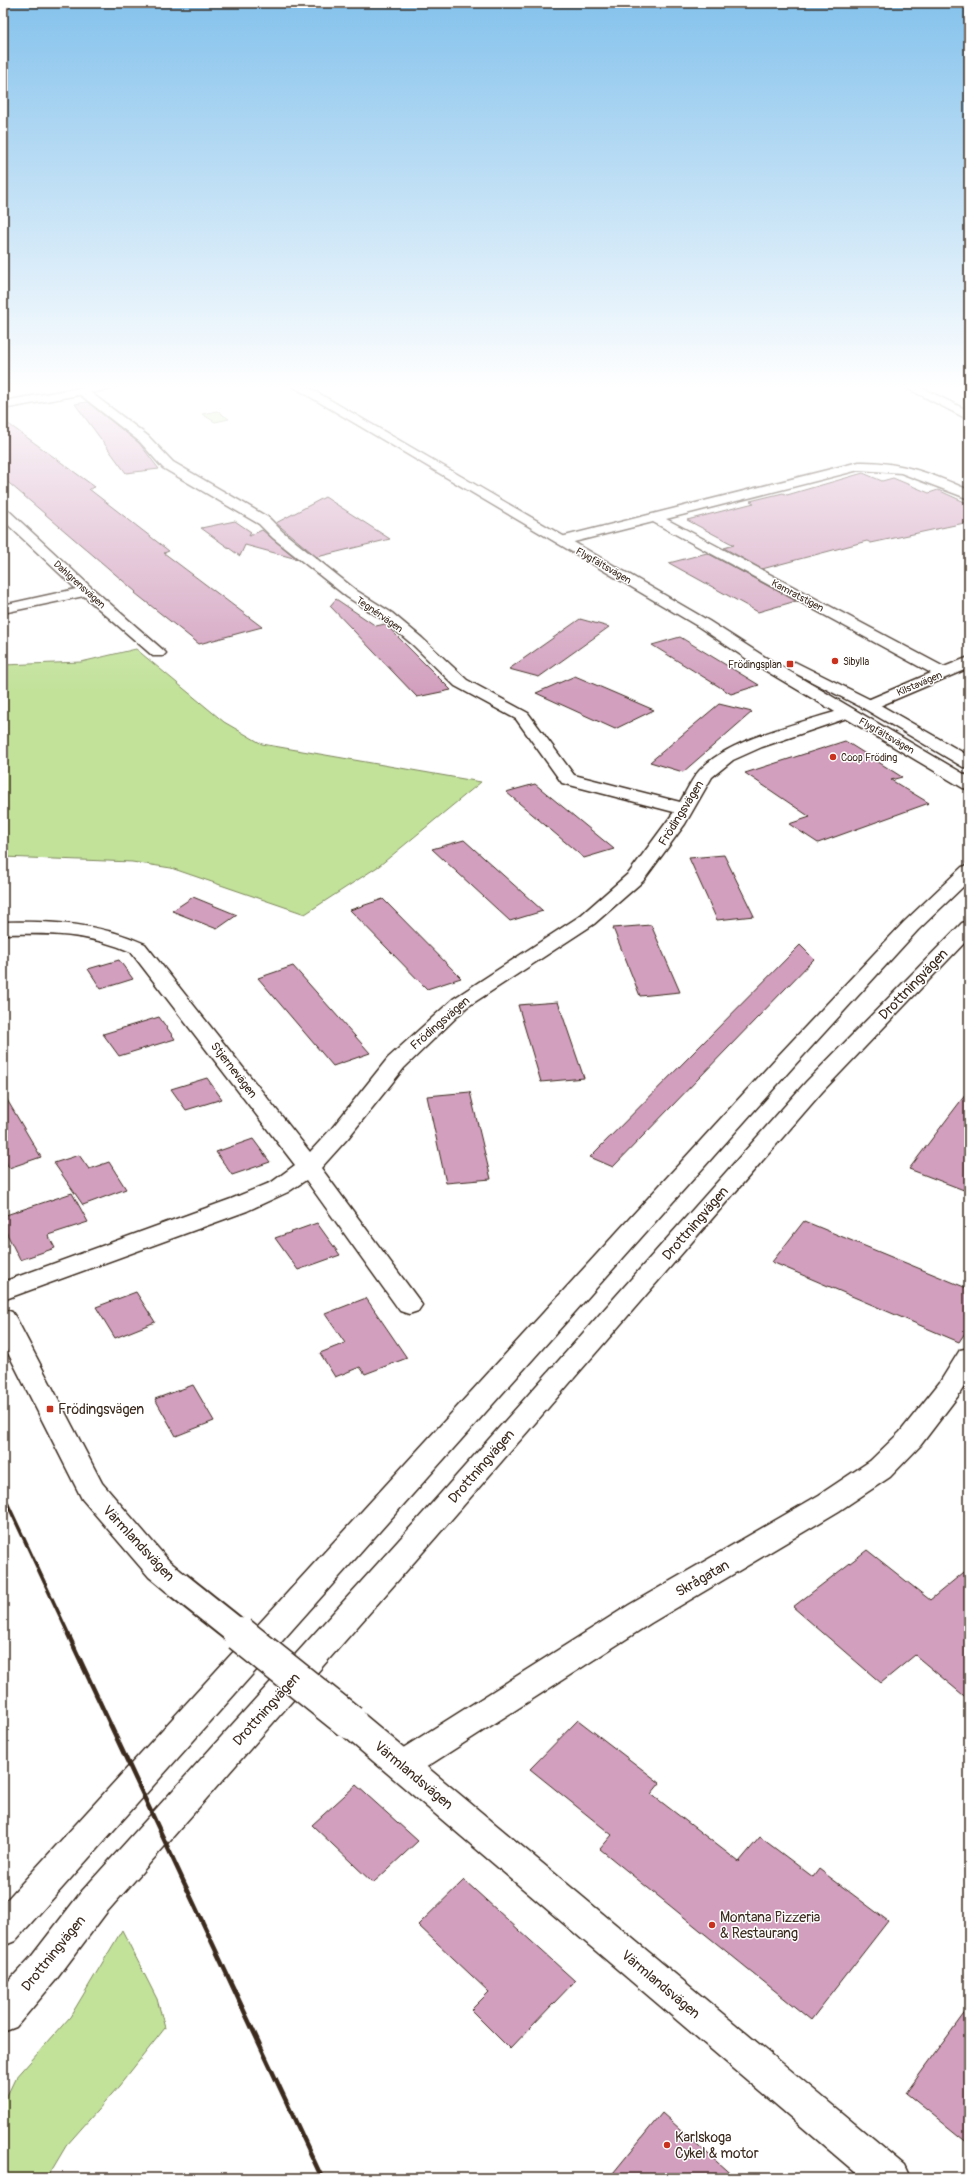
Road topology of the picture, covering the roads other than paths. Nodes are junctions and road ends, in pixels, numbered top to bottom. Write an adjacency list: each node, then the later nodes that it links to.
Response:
1 (207, 488): 19 (street, Tegnérvägen)
2 (471, 488): 8 (street, Flygfältsvägen)
3 (771, 488): 7 (street)
4 (952, 488): 5 (street)
5 (969, 495)
6 (3, 513): 9 (street, Dahlgrensvägen)
7 (653, 517): 8 (street); 14 (street, Kamratstigen)
8 (562, 541): 11 (street, Flygfältsvägen)
9 (87, 592): 10 (street); 12 (street, Dahlgrensvägen)
10 (3, 609)
11 (704, 624): 15 (street, Flygfältsvägen); 16 (street, Flygfältsvägen)
12 (158, 653)
13 (969, 662): 14 (street, Kilstavägen)
14 (943, 673): 15 (street, Kilstavägen)
15 (869, 704): 16 (street, Kilstavägen); 17 (street, Flygfältsvägen)
16 (848, 713): 18 (street, Flygfältsvägen); 19 (street, Frödingsvägen)
17 (969, 763)
18 (969, 784)
19 (684, 809): 23 (street, Frödingsvägen)
20 (969, 871): 29 (street)
21 (969, 927): 30 (street, Drottningvägen)
22 (3, 928): 23 (street, Stjernevägen)
23 (309, 1167): 24 (street, Frödingsvägen); 25 (street, Stjernevägen)
24 (3, 1292)
25 (409, 1305)
26 (3, 1318): 28 (street, Värmlandsvägen, bridge)
27 (969, 1357): 28 (street, Skrågatan)
28 (403, 1765): 31 (street, Värmlandsvägen)
29 (3, 1929)
30 (3, 2014)
31 (891, 2178)

